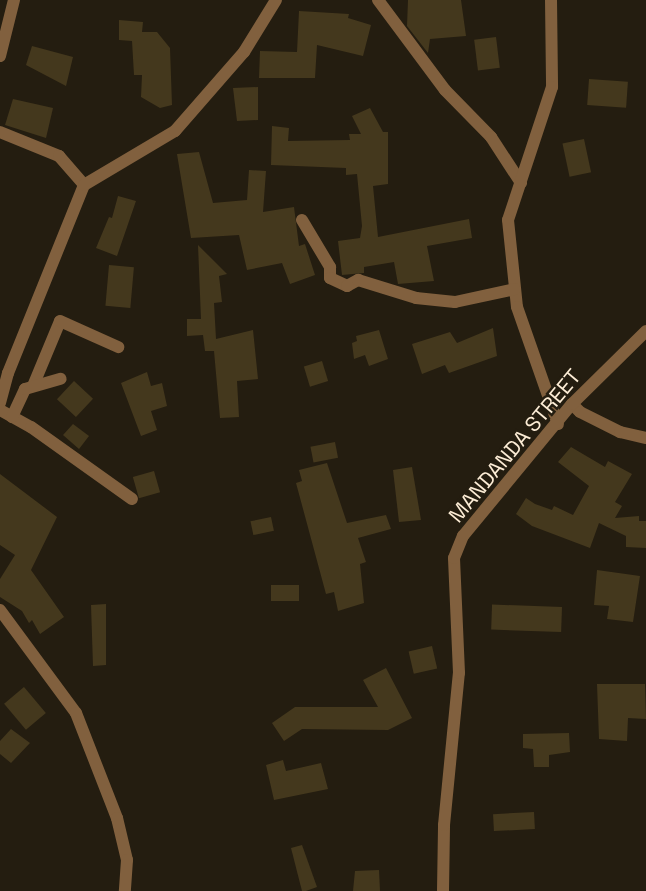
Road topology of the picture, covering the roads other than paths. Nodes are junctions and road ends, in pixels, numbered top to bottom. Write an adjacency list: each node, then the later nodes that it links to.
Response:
1 (14, 0): 5 (street)
2 (276, 0): 8 (street)
3 (378, 0): 7 (street)
4 (551, 0): 7 (street)
5 (0, 56)
6 (0, 132): 8 (street)
7 (521, 183): 10 (street)
8 (84, 185): 15 (street)
9 (303, 220): 10 (street)
10 (515, 289): 19 (street)
11 (646, 331): 16 (street, MANDANDA STREET)
12 (118, 347): 14 (street)
13 (61, 379): 14 (street)
14 (33, 386): 18 (street)
15 (0, 403)
16 (572, 404): 19 (street, MANDANDA STREET); 20 (street)
17 (0, 410): 18 (street)
18 (12, 417): 21 (street)
19 (558, 424): 24 (street, MANDANDA STREET)
20 (646, 438)
21 (132, 500)
22 (0, 610): 23 (street)
23 (125, 891)
24 (443, 891)

